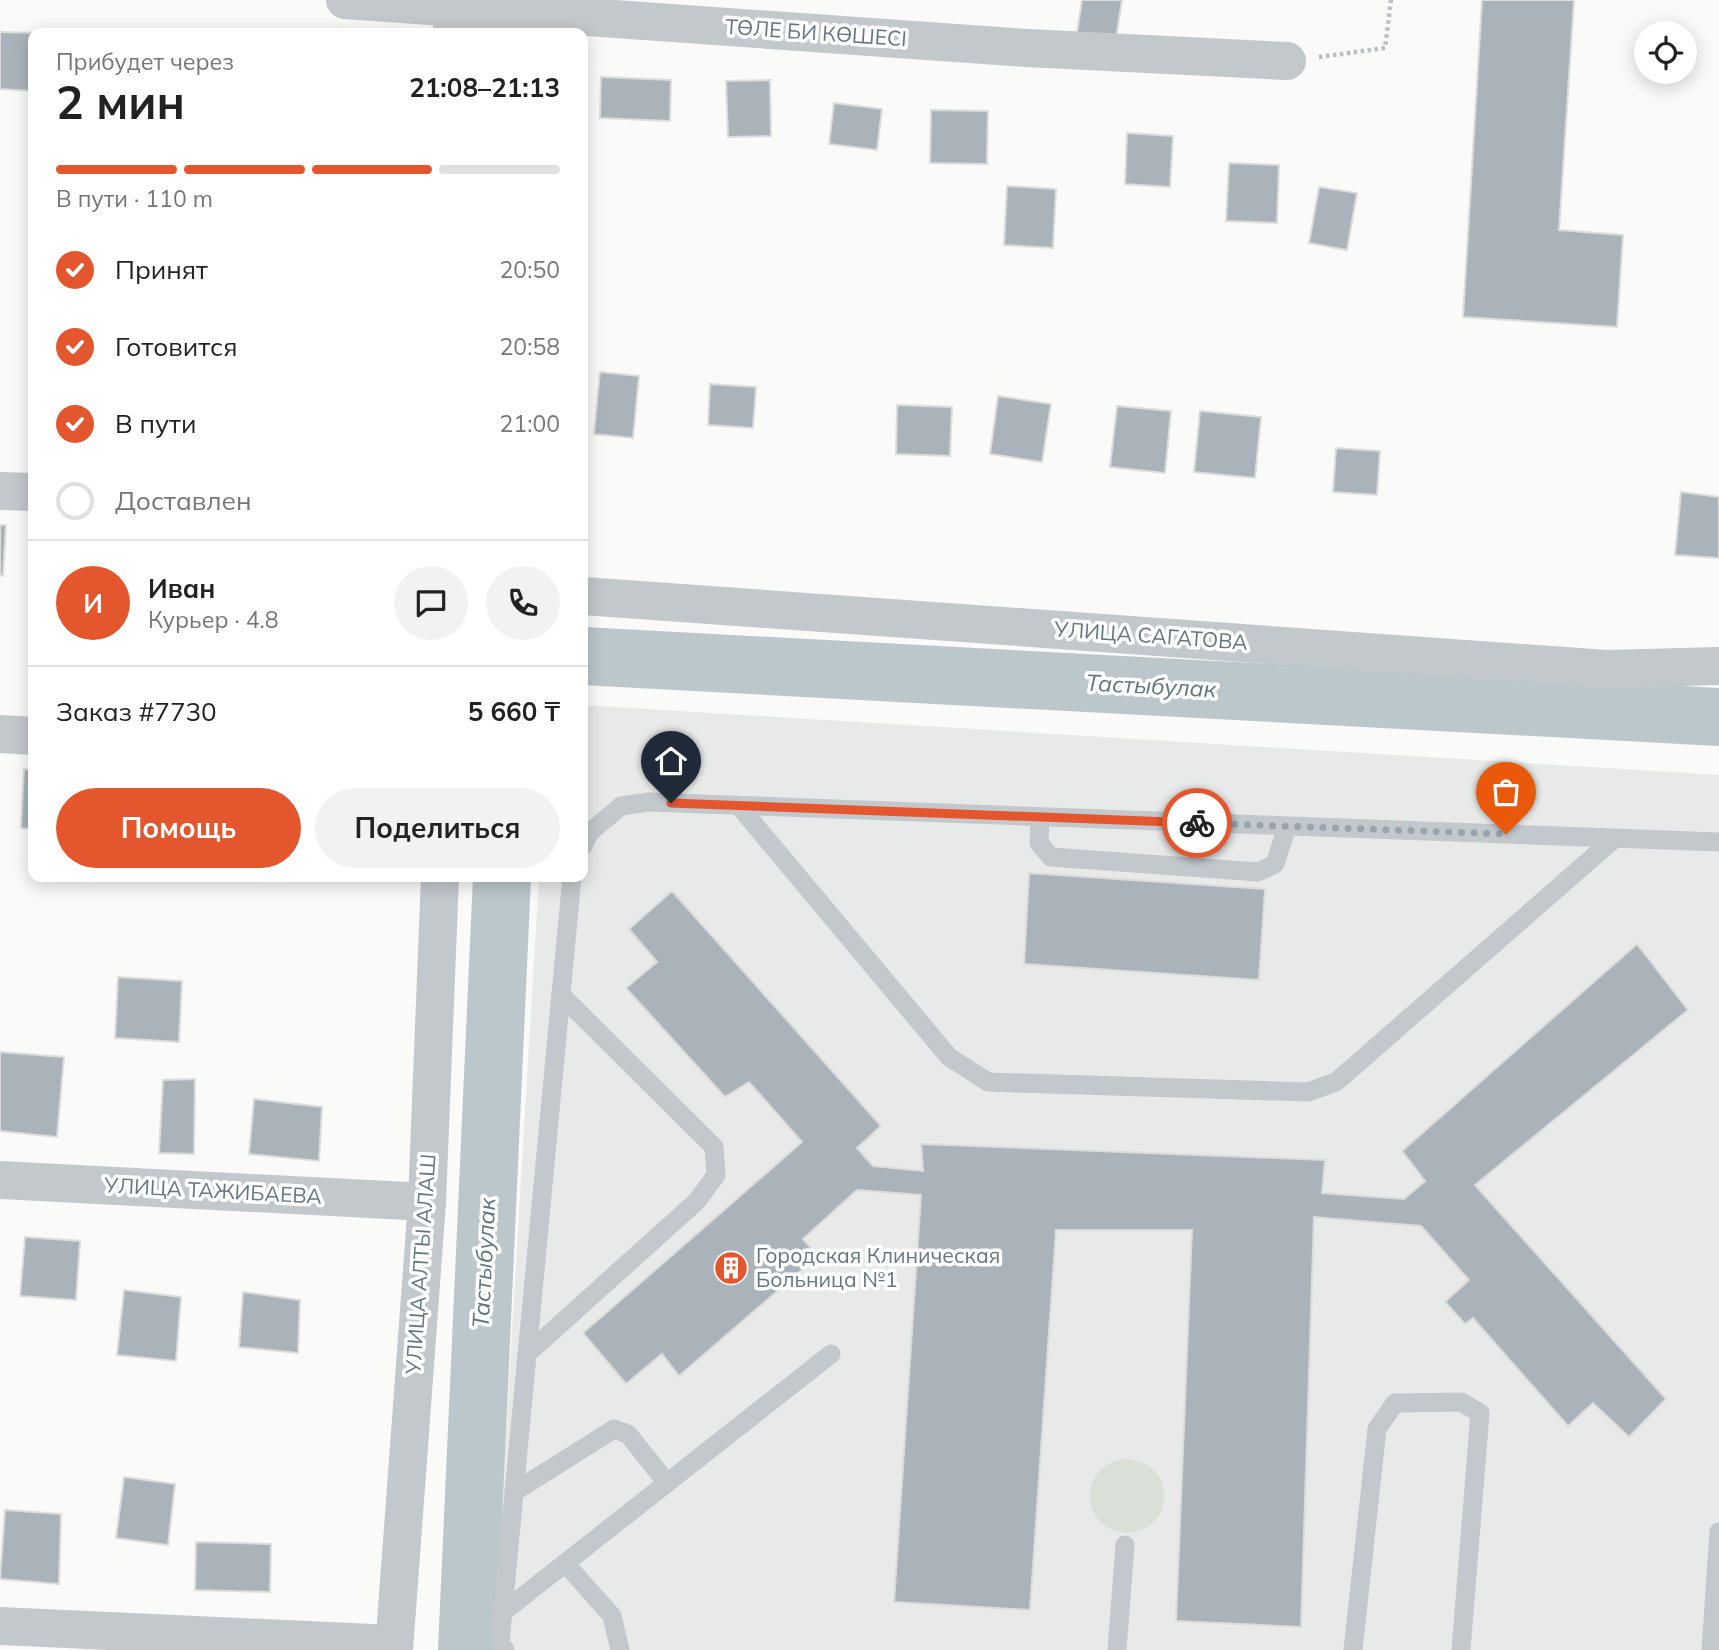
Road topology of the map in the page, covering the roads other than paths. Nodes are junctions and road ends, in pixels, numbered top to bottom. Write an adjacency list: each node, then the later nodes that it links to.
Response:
1 (345, 0): 2 (street, ТӨЛЕ БИ КӨШЕСІ)
2 (453, 13): 3 (street, ТӨЛЕ БИ КӨШЕСІ)
3 (1287, 61)
4 (0, 491): 5 (street)
5 (28, 492)
6 (588, 596): 7 (street, УЛИЦА САГАТОВА)
7 (1719, 666)
8 (0, 734): 9 (street)
9 (28, 736)
10 (739, 806): 11 (lane); 13 (lane); 14 (lane)
11 (1040, 817): 12 (lane); 12 (lane)
12 (1287, 826): 14 (lane)
13 (588, 835)
14 (1615, 838): 15 (lane)
15 (1719, 842)
16 (440, 882): 20 (street, УЛИЦА АЛТЫ АЛАШ)
17 (572, 882): 18 (lane)
18 (561, 995): 21 (lane); 21 (lane)
19 (0, 1180): 20 (street, УЛИЦА ТАЖИБАЕВА)
20 (427, 1202): 30 (street, УЛИЦА АЛТЫ АЛАШ)
21 (527, 1354): 24 (lane)
22 (831, 1354): 23 (lane)
23 (667, 1483): 24 (lane); 27 (lane)
24 (514, 1493): 28 (lane)
25 (1719, 1532): 36 (lane)
26 (1125, 1545): 33 (lane)
27 (565, 1563): 28 (lane); 32 (lane)
28 (503, 1612): 31 (lane)
29 (0, 1626): 30 (street)
30 (394, 1647)
31 (505, 1650)
32 (620, 1650)
33 (1117, 1650)
34 (1353, 1650): 35 (lane)
35 (1461, 1650)
36 (1711, 1650)

